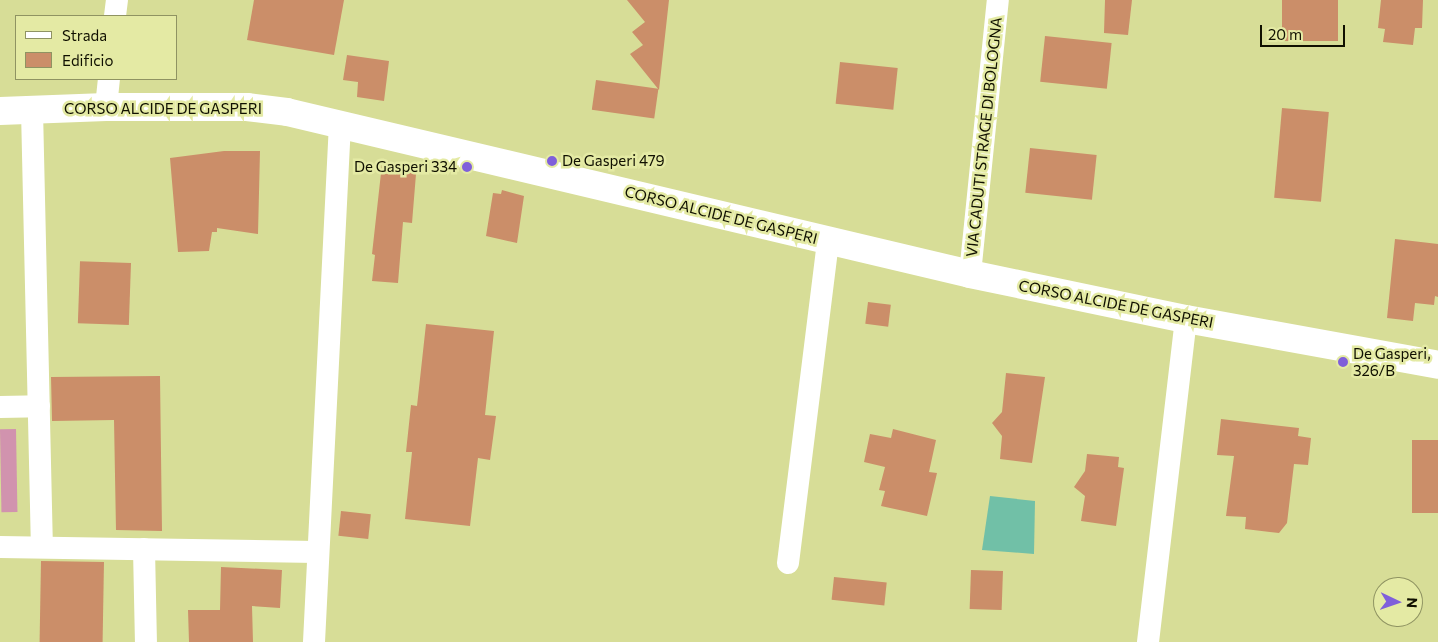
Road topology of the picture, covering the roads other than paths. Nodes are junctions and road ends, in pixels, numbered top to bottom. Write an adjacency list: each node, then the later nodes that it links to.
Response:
1 (117, 0): 3 (street)
2 (998, 0): 10 (street, VIA CADUTI STRAGE DI BOLOGNA)
3 (115, 15)
4 (109, 80): 5 (street)
5 (106, 106): 6 (street, CORSO ALCIDE DE GASPERI); 8 (street, CORSO ALCIDE DE GASPERI)
6 (32, 110): 7 (street, CORSO ALCIDE DE GASPERI); 13 (street)
7 (0, 111)
8 (340, 123): 9 (street, CORSO ALCIDE DE GASPERI); 18 (street)
9 (828, 241): 10 (street, CORSO ALCIDE DE GASPERI); 19 (street)
10 (970, 274): 11 (street, CORSO ALCIDE DE GASPERI)
11 (1186, 319): 12 (street, CORSO ALCIDE DE GASPERI); 22 (street)
12 (1438, 365)
13 (39, 406): 14 (street); 16 (street)
14 (0, 407)
15 (0, 547): 16 (street)
16 (42, 547): 17 (street)
17 (144, 549): 18 (street); 20 (street)
18 (317, 552): 21 (street)
19 (788, 563)
20 (146, 642)
21 (314, 642)
22 (1148, 642)

